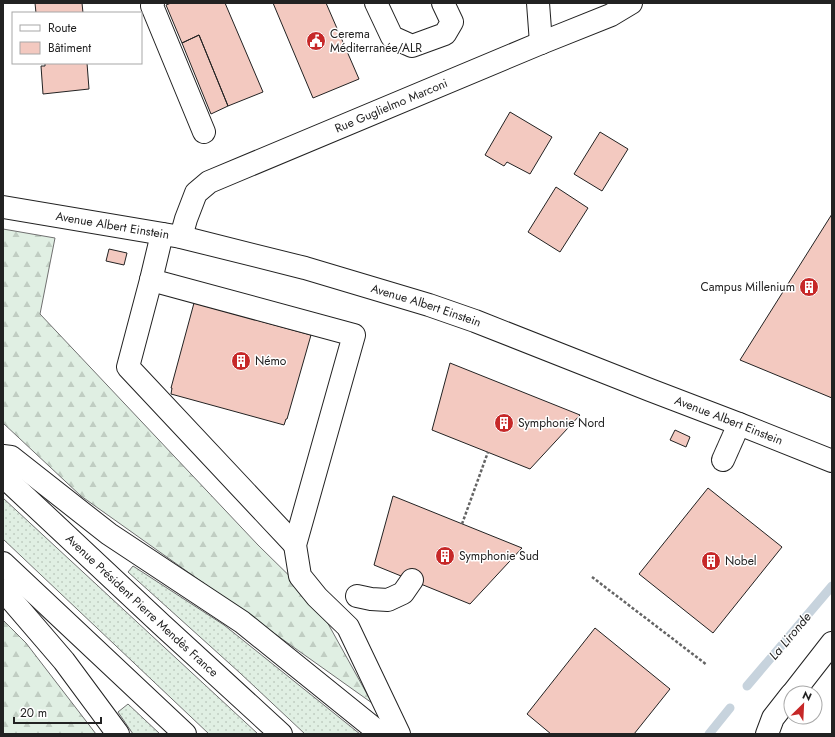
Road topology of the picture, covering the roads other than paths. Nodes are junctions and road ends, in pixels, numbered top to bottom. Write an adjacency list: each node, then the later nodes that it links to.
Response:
1 (153, 3): 7 (main road)
2 (376, 3): 3 (main road)
3 (443, 3)
4 (538, 3): 6 (main road)
5 (631, 3): 6 (main road, Rue Guglielmo Marconi)
6 (541, 43): 9 (main road, Rue Guglielmo Marconi)
7 (204, 132)
8 (3, 207): 9 (main road, Avenue Albert Einstein)
9 (172, 236): 10 (main road, Rue Guglielmo Marconi); 11 (main road, Avenue Albert Einstein)
10 (151, 280): 16 (main road, Rue Guglielmo Marconi); 16 (main road)
11 (739, 424): 13 (main road); 14 (main road, Avenue Albert Einstein)
12 (3, 456): 27 (main road)
13 (723, 460)
14 (832, 461)
15 (3, 476): 26 (main road, Avenue Président Pierre Mendès France)
16 (295, 544): 28 (main road)
17 (3, 563): 25 (main road)
18 (412, 580): 20 (main road)
19 (3, 590): 24 (main road)
20 (356, 596)
21 (832, 643): 22 (main road)
22 (799, 685)
23 (783, 705): 29 (main road)
24 (118, 734)
25 (185, 734)
26 (281, 734)
27 (381, 734)
28 (399, 734)
29 (767, 734)

